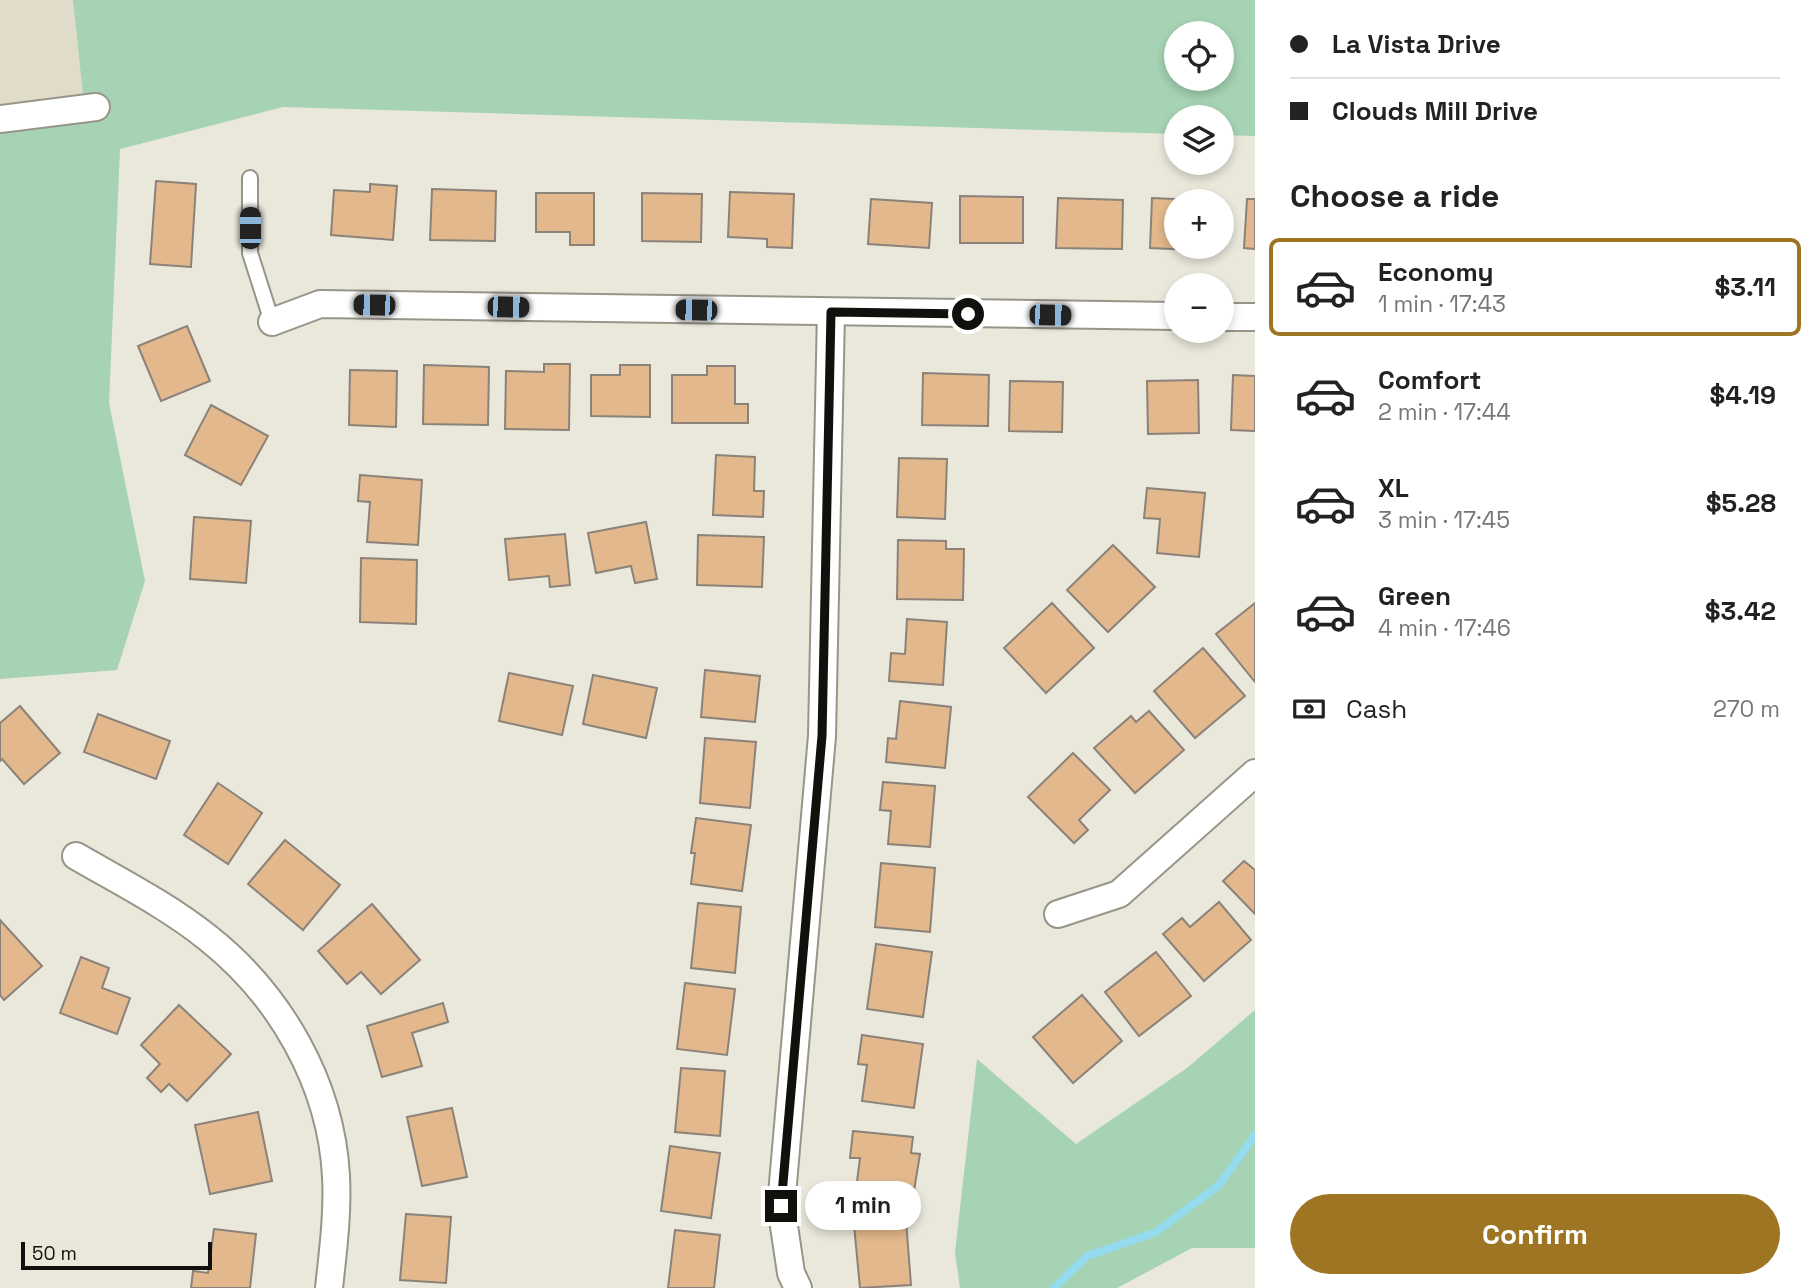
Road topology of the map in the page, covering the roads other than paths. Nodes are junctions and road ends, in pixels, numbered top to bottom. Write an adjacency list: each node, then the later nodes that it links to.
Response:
1 (96, 107): 2 (street)
2 (0, 120)
3 (250, 178): 8 (lane)
4 (831, 312): 5 (street); 8 (street); 13 (street)
5 (1164, 316)
6 (1234, 317): 7 (street)
7 (1255, 317)
8 (272, 322)
9 (1255, 773): 11 (street)
10 (76, 856): 12 (street)
11 (1058, 914)
12 (329, 1288)
13 (798, 1288)

